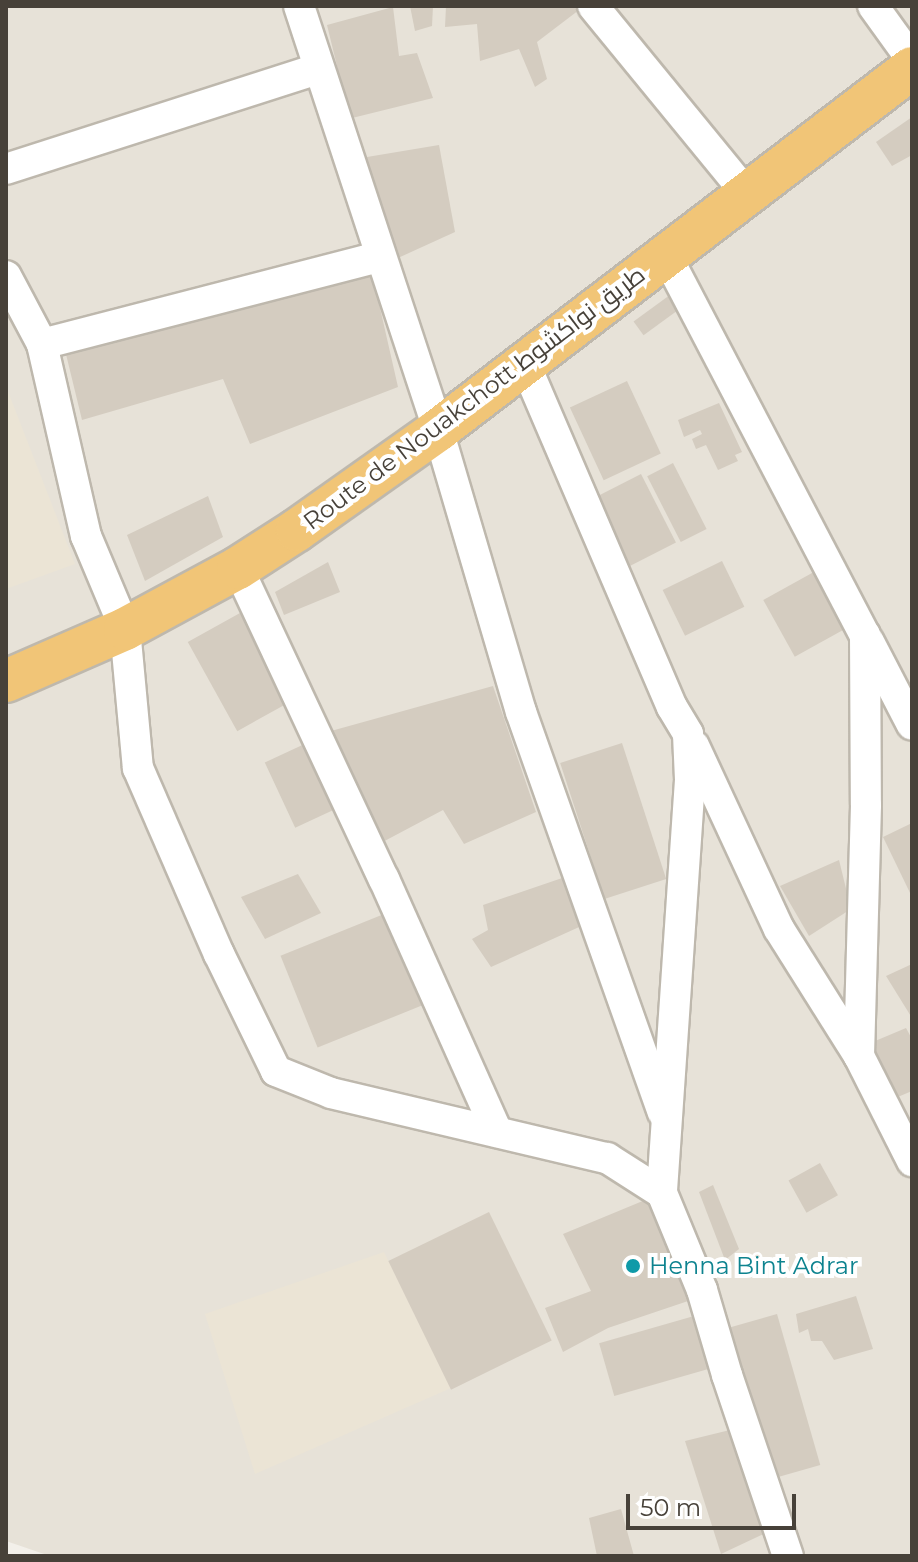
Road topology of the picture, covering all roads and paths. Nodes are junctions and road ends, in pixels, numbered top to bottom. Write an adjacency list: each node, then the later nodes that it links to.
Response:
1 (299, 6): 6 (street)
2 (593, 6): 8 (street)
3 (873, 6): 4 (street)
4 (912, 60)
5 (912, 68): 8 (highway, Route de Nouakchott طريق نواكشوط)
6 (318, 69): 7 (street); 10 (street)
7 (6, 169)
8 (745, 192): 9 (highway, Route de Nouakchott طريق نواكشوط)
9 (666, 255): 13 (highway, Route de Nouakchott طريق نواكشوط); 17 (street)
10 (379, 257): 12 (street); 14 (street)
11 (6, 276): 12 (street)
12 (42, 344): 16 (street)
13 (524, 362): 14 (highway, Route de Nouakchott طريق نواكشوط); 20 (street)
14 (438, 430): 15 (highway, Route de Nouakchott طريق نواكشوط); 22 (street)
15 (238, 568): 16 (highway, Route de Nouakchott طريق نواكشوط); 23 (street)
16 (125, 629): 18 (highway, Route de Nouakchott طريق نواكشوط); 23 (street)
17 (865, 635): 19 (street); 21 (street)
18 (14, 669)
19 (912, 725)
20 (688, 734): 21 (street); 22 (street)
21 (859, 1056): 24 (street)
22 (669, 1129): 25 (street)
23 (497, 1132): 25 (street)
24 (912, 1161)
25 (662, 1193): 26 (street)
26 (788, 1556)

